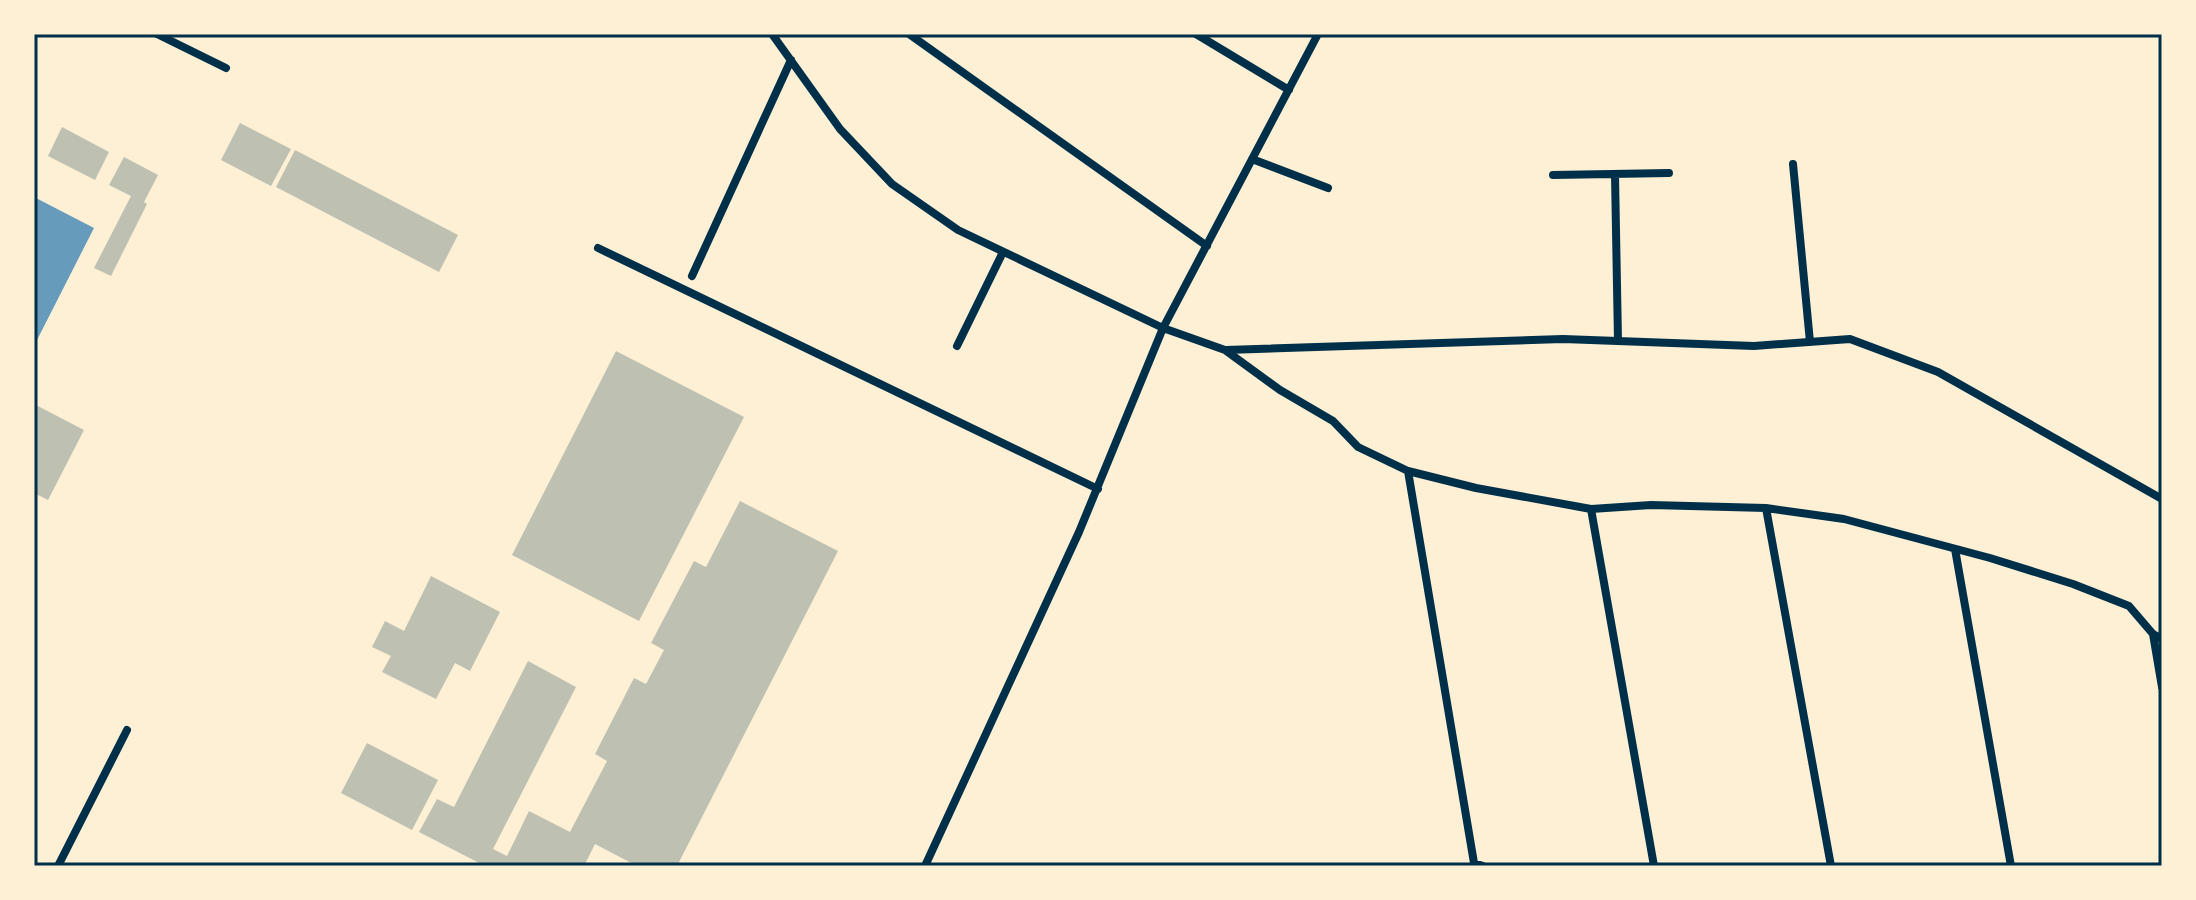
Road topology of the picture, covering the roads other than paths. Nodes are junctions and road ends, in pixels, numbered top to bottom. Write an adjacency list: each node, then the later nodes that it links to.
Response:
1 (157, 34): 7 (street)
2 (772, 34): 6 (street)
3 (909, 34): 15 (street)
4 (1196, 34): 8 (street)
5 (1318, 34): 8 (street)
6 (791, 60): 17 (street); 18 (street)
7 (226, 68)
8 (1289, 90): 9 (street)
9 (1252, 159): 14 (street); 15 (street)
10 (1793, 164): 21 (street)
11 (1669, 173): 13 (street)
12 (1553, 175): 13 (street)
13 (1615, 175): 20 (street)
14 (1328, 188)
15 (1207, 246): 19 (street)
16 (598, 248): 25 (street)
17 (1003, 252): 19 (street); 22 (street)
18 (692, 276)
19 (1163, 328): 23 (street); 25 (street)
20 (1618, 341): 21 (street); 23 (street)
21 (1810, 342): 26 (street)
22 (957, 346)
23 (1225, 350): 24 (street)
24 (1408, 471): 28 (street); 36 (street)
25 (1098, 489): 35 (street)
26 (2162, 499)
27 (1766, 508): 28 (street); 29 (street); 38 (street)
28 (1591, 509): 37 (street)
29 (1955, 549): 30 (street); 39 (street)
30 (2153, 634): 31 (street); 32 (street)
31 (2162, 639)
32 (2162, 687)
33 (127, 730): 34 (street)
34 (58, 866)
35 (925, 866)
36 (1483, 866)
37 (1654, 866)
38 (1831, 866)
39 (2011, 866)

